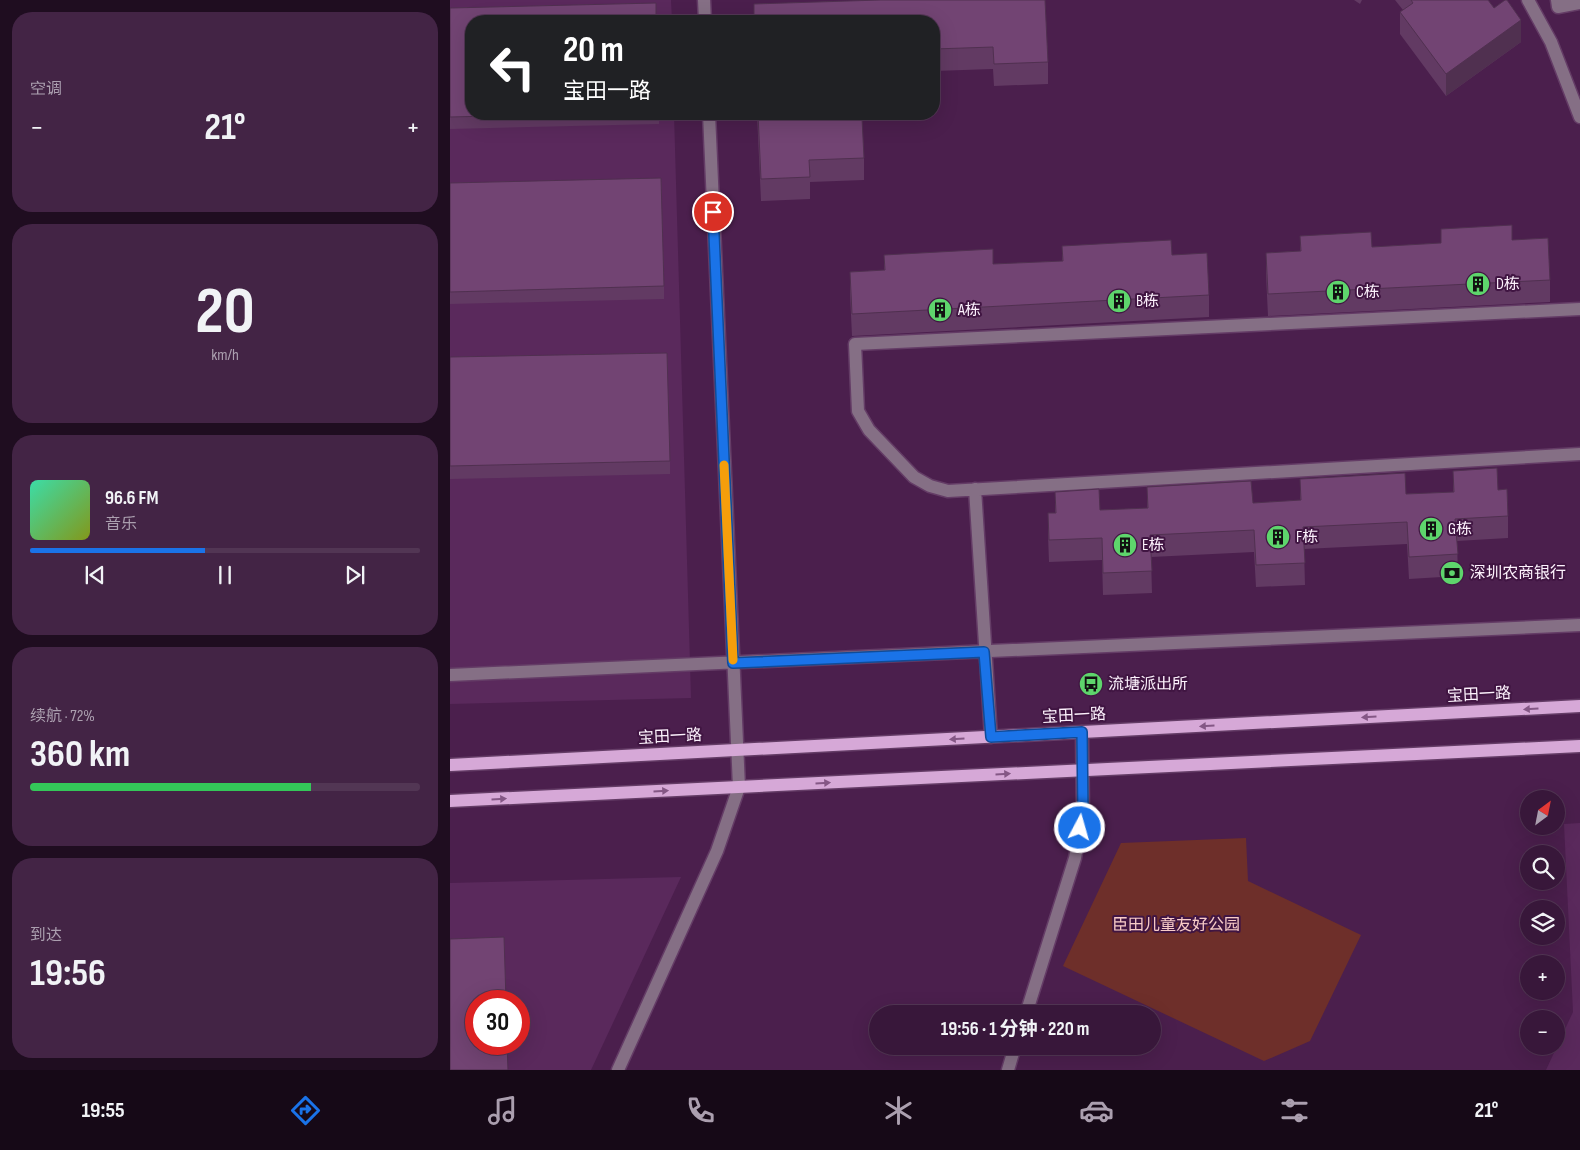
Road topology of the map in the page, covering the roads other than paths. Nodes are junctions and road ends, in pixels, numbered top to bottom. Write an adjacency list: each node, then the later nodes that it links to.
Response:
1 (704, 0): 5 (street)
2 (1528, 0): 6 (street)
3 (1557, 0): 4 (street)
4 (1580, 3)
5 (705, 15)
6 (1580, 117)
7 (709, 120): 13 (street)
8 (1580, 309): 10 (street)
9 (1580, 454): 10 (street)
10 (975, 489): 12 (street)
11 (1580, 625): 12 (street)
12 (984, 652): 13 (street); 17 (street)
13 (733, 663): 14 (street); 19 (street)
14 (450, 675)
15 (1580, 706): 16 (main road, 宝田一路, one-way to 16)
16 (1082, 732): 17 (main road, 宝田一路); 21 (street)
17 (991, 737): 19 (main road, 宝田一路, one-way to 19)
18 (1580, 746): 21 (main road)
19 (737, 750): 20 (main road, 宝田一路); 22 (street)
20 (450, 765)
21 (1083, 770): 22 (main road, one-way to 21); 24 (street)
22 (739, 787): 23 (main road, one-way to 22); 26 (street)
23 (450, 801)
24 (1029, 1005)
25 (1012, 1055): 27 (street)
26 (618, 1070)
27 (1008, 1070)

